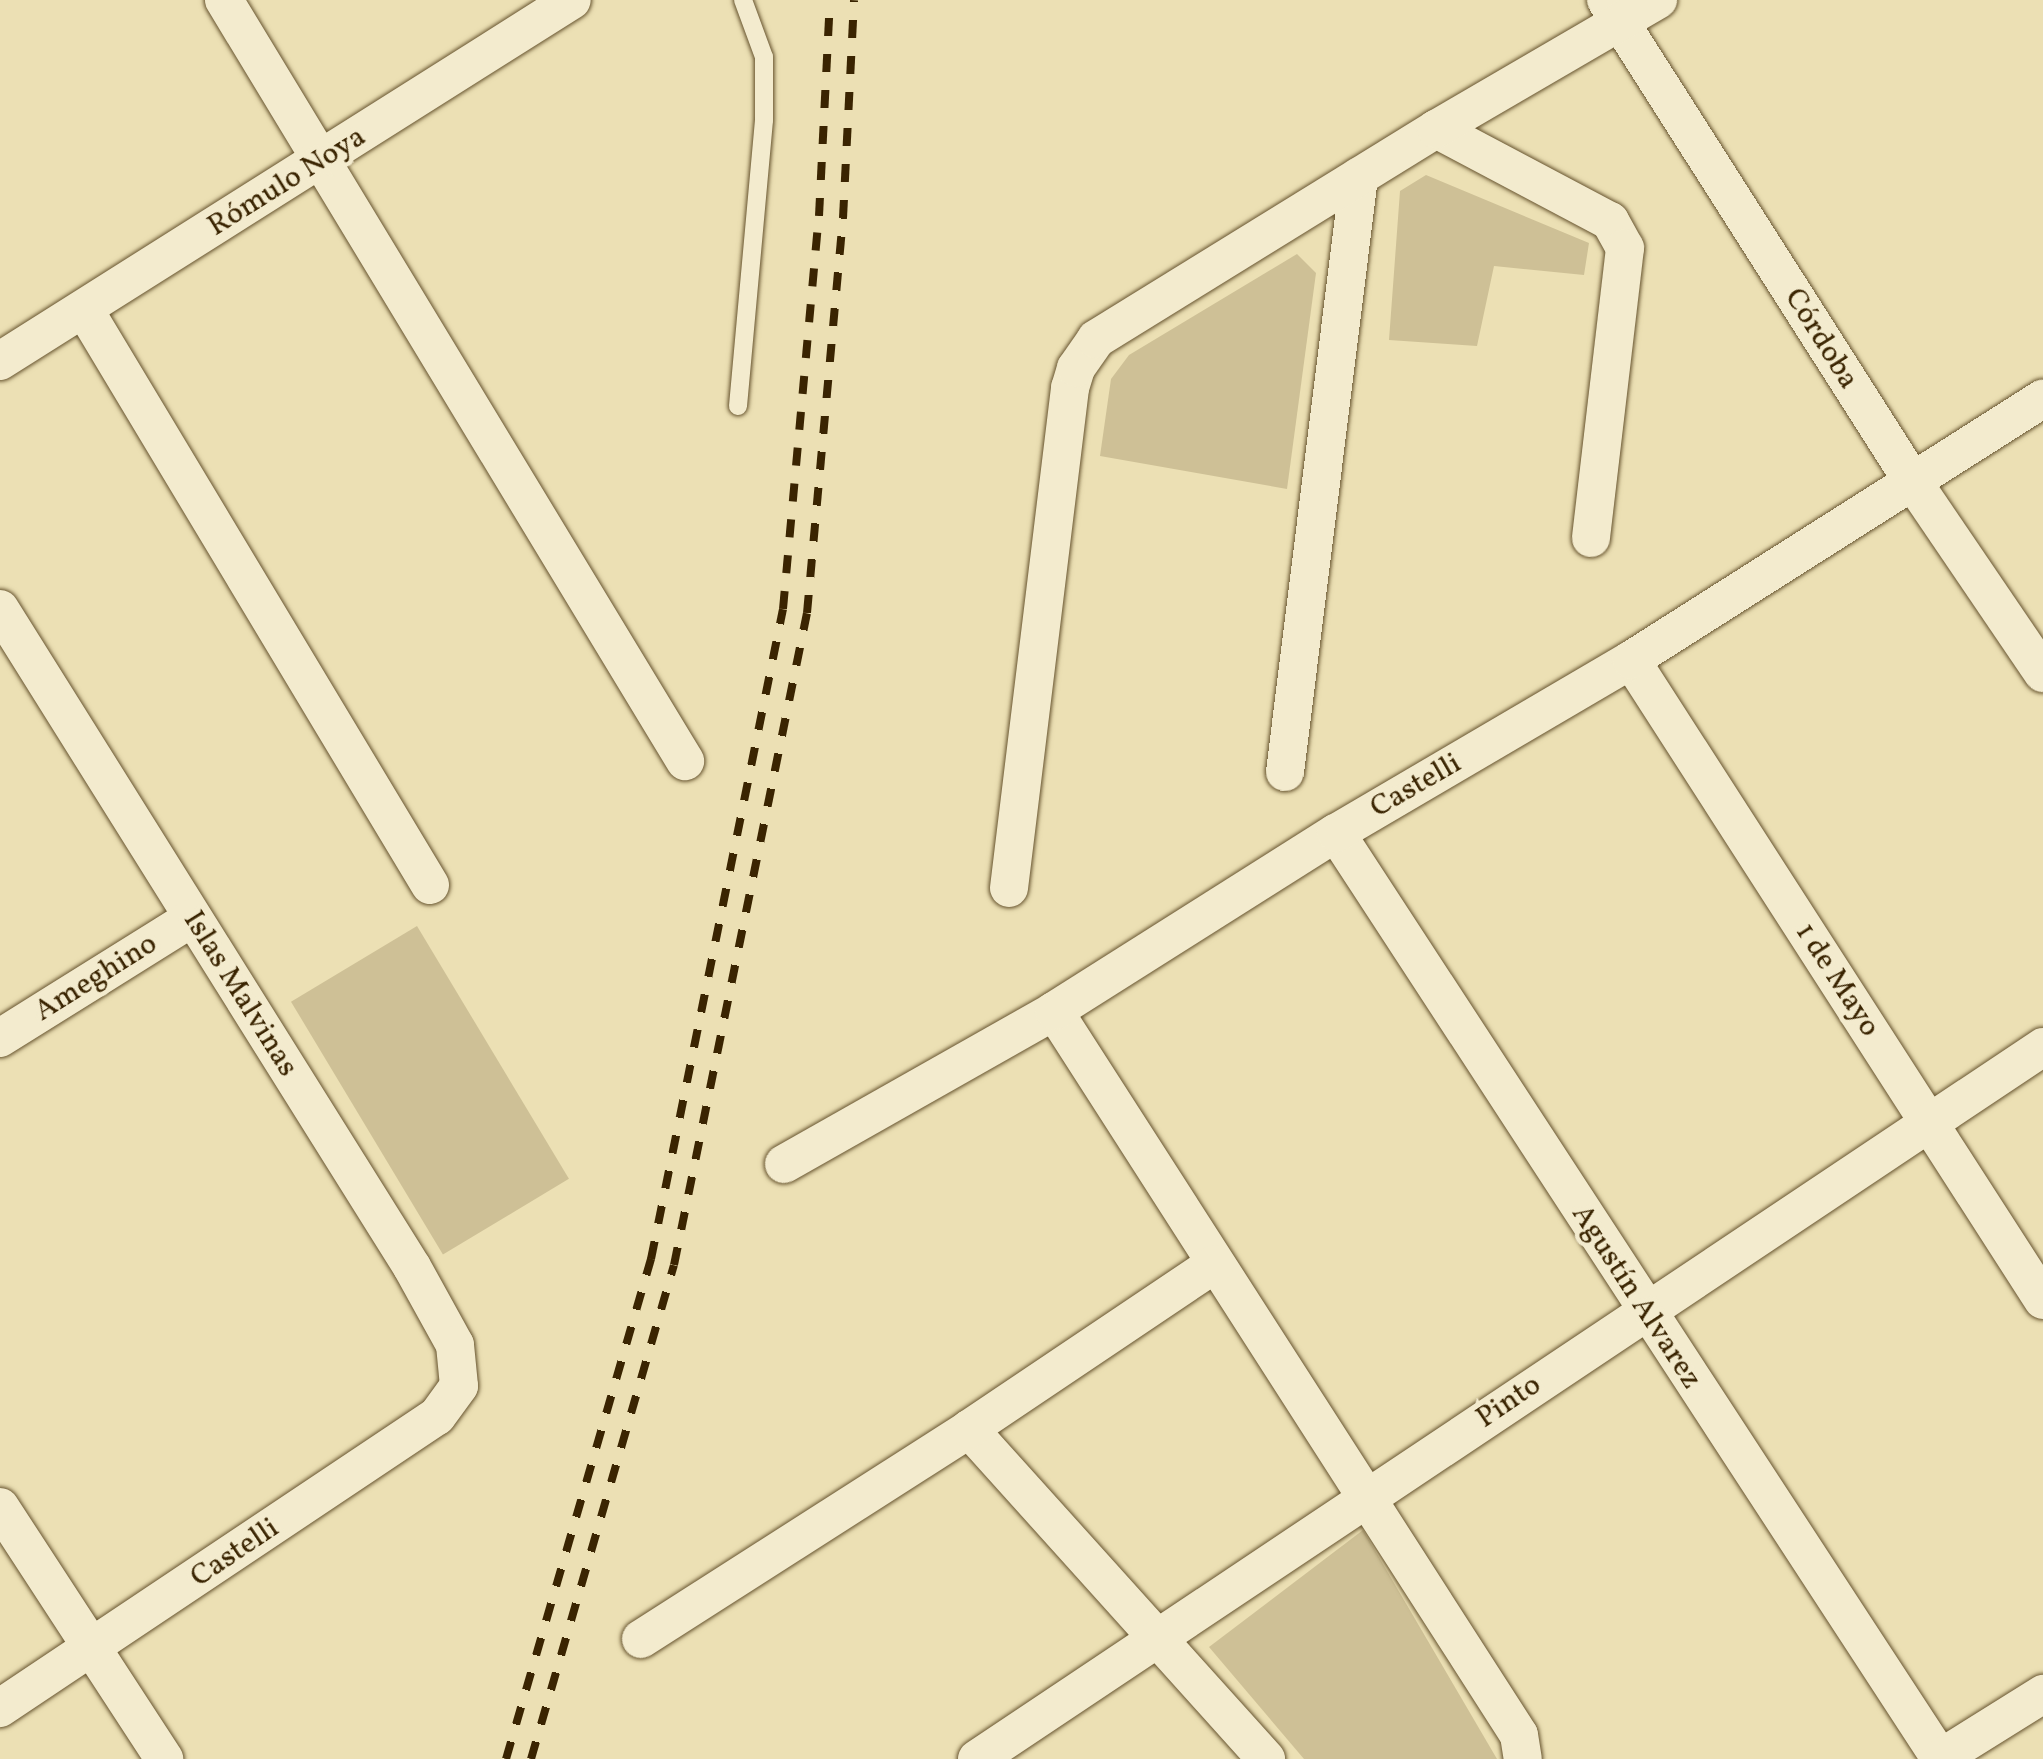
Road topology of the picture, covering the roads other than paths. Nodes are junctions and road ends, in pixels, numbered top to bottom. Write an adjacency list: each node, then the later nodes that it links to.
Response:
1 (224, 0): 7 (street)
2 (743, 0): 12 (lane)
3 (1658, 0): 5 (street)
4 (569, 1): 7 (street, Rómulo Noya)
5 (1614, 12): 6 (street); 13 (street, Córdoba)
6 (1436, 129): 8 (street); 14 (street)
7 (324, 159): 9 (street, Rómulo Noya); 18 (street)
8 (1359, 177): 19 (street); 22 (street)
9 (84, 308): 10 (street, Rómulo Noya); 21 (street)
10 (0, 361)
11 (2043, 399): 13 (street, Castelli)
12 (738, 406)
13 (1912, 482): 16 (street, Castelli); 17 (street, Córdoba)
14 (1591, 538)
15 (0, 609): 23 (street, Islas Malvinas)
16 (1631, 660): 20 (street, Castelli); 27 (street, 1 de Mayo)
17 (2043, 674)
18 (684, 762)
19 (1285, 772)
20 (1336, 834): 24 (street, Castelli); 31 (street, Agustín Alvarez)
21 (430, 885)
22 (1009, 888)
23 (192, 918): 25 (street, Ameghino); 32 (street, Islas Malvinas)
24 (1054, 1011): 28 (street, Castelli); 29 (street)
25 (0, 1038)
26 (2043, 1047): 27 (street, Pinto)
27 (1929, 1124): 30 (street, 1 de Mayo); 31 (street, Pinto)
28 (784, 1164)
29 (1215, 1264): 33 (street); 34 (street)
30 (2043, 1300)
31 (1645, 1311): 34 (street, Pinto); 45 (street, Agustín Alvarez)
32 (459, 1386): 38 (street, Castelli)
33 (969, 1429): 36 (street); 37 (street)
34 (1367, 1498): 36 (street, Pinto); 44 (street)
35 (0, 1507): 38 (street)
36 (1156, 1638): 42 (street, Pinto); 43 (street)
37 (642, 1639)
38 (93, 1649): 40 (street, Castelli); 41 (street)
39 (2043, 1694): 45 (street)
40 (0, 1708)
41 (164, 1759)
42 (977, 1759)
43 (1266, 1759)
44 (1523, 1759)
45 (1939, 1759)

